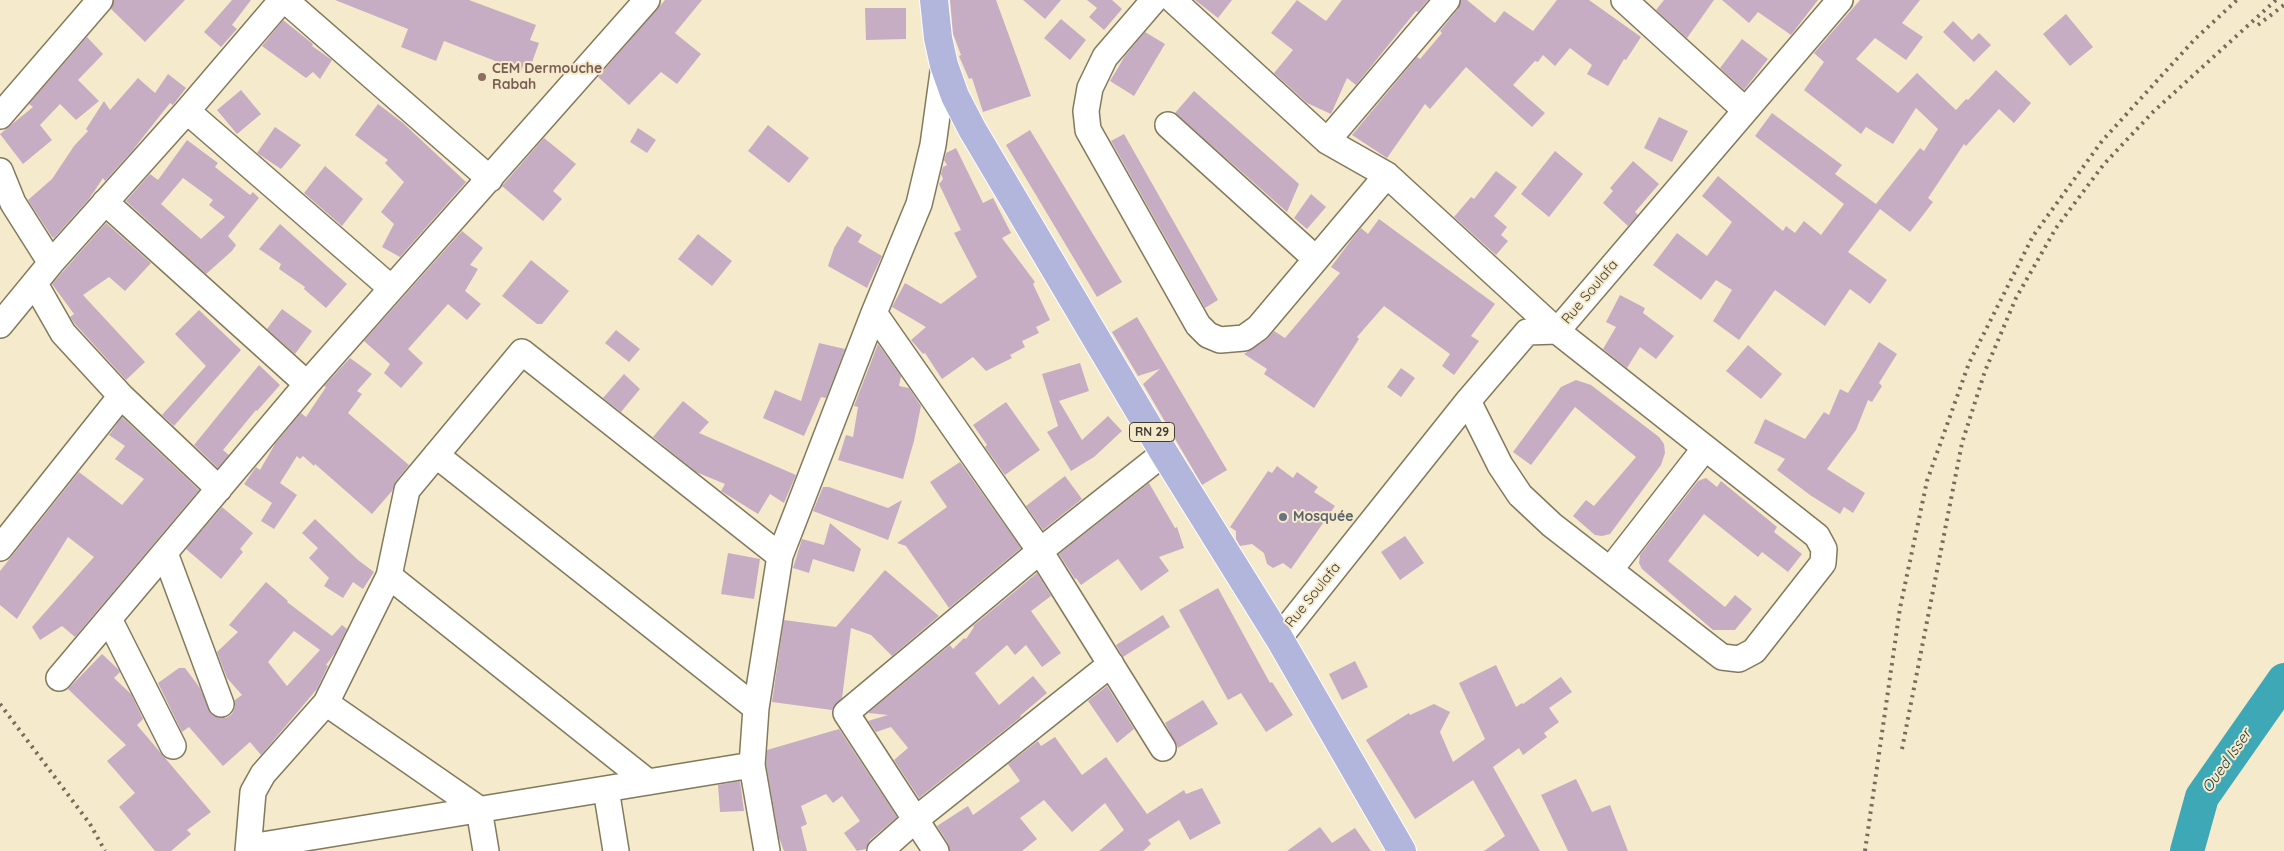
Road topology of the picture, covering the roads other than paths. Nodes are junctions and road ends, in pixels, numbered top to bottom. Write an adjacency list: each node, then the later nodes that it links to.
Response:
1 (100, 0): 13 (street)
2 (283, 0): 12 (street); 18 (street)
3 (647, 0): 18 (street)
4 (934, 0): 10 (main road, RN 29)
5 (1154, 0): 20 (street)
6 (1173, 0): 15 (street)
7 (1448, 0): 15 (street)
8 (1840, 0): 11 (street, Rue Soulafa)
9 (1634, 3): 11 (street)
10 (944, 65): 24 (street); 31 (main road, RN 29)
11 (1745, 110): 26 (street, Rue Soulafa)
12 (187, 111): 19 (street); 23 (street)
13 (0, 116)
14 (1168, 124): 20 (street)
15 (1327, 141): 17 (street)
16 (0, 171): 21 (street)
17 (1387, 175): 20 (street); 26 (street)
18 (490, 179): 23 (street)
19 (105, 202): 21 (street); 27 (street)
20 (1316, 259)
21 (51, 263): 22 (street)
22 (35, 284): 25 (street); 28 (street)
23 (391, 288): 27 (street)
24 (874, 313): 35 (street); 37 (street)
25 (0, 325)
26 (1556, 331): 29 (street, Rue Soulafa); 30 (street)
27 (307, 384): 33 (street)
28 (120, 396): 33 (street); 34 (street)
29 (1468, 401): 38 (street); 41 (street, Rue Soulafa)
30 (1705, 448): 38 (street); 38 (street)
31 (1164, 453): 35 (street); 41 (main road, RN 29)
32 (436, 455): 37 (street); 39 (street); 46 (street)
33 (219, 489): 36 (street)
34 (0, 548)
35 (1040, 551): 42 (street); 53 (street)
36 (165, 553): 40 (street); 45 (street)
37 (780, 556): 46 (street)
38 (1610, 570)
39 (389, 576): 44 (street); 50 (street)
40 (109, 618): 43 (street); 47 (street)
41 (1279, 638): 61 (main road, RN 29)
42 (1111, 664): 48 (street); 53 (street)
43 (59, 678)
44 (326, 703): 52 (street); 55 (street)
45 (221, 704)
46 (756, 708): 49 (street)
47 (174, 746)
48 (1163, 748)
49 (752, 765): 50 (street); 58 (street)
50 (648, 782): 51 (street)
51 (606, 789): 52 (street); 57 (street)
52 (479, 810): 54 (street); 56 (street)
53 (916, 820): 59 (street); 60 (street)
54 (357, 840): 55 (street)
55 (249, 849)
56 (486, 851)
57 (616, 851)
58 (767, 851)
59 (880, 851)
60 (936, 851)
61 (1402, 851)

